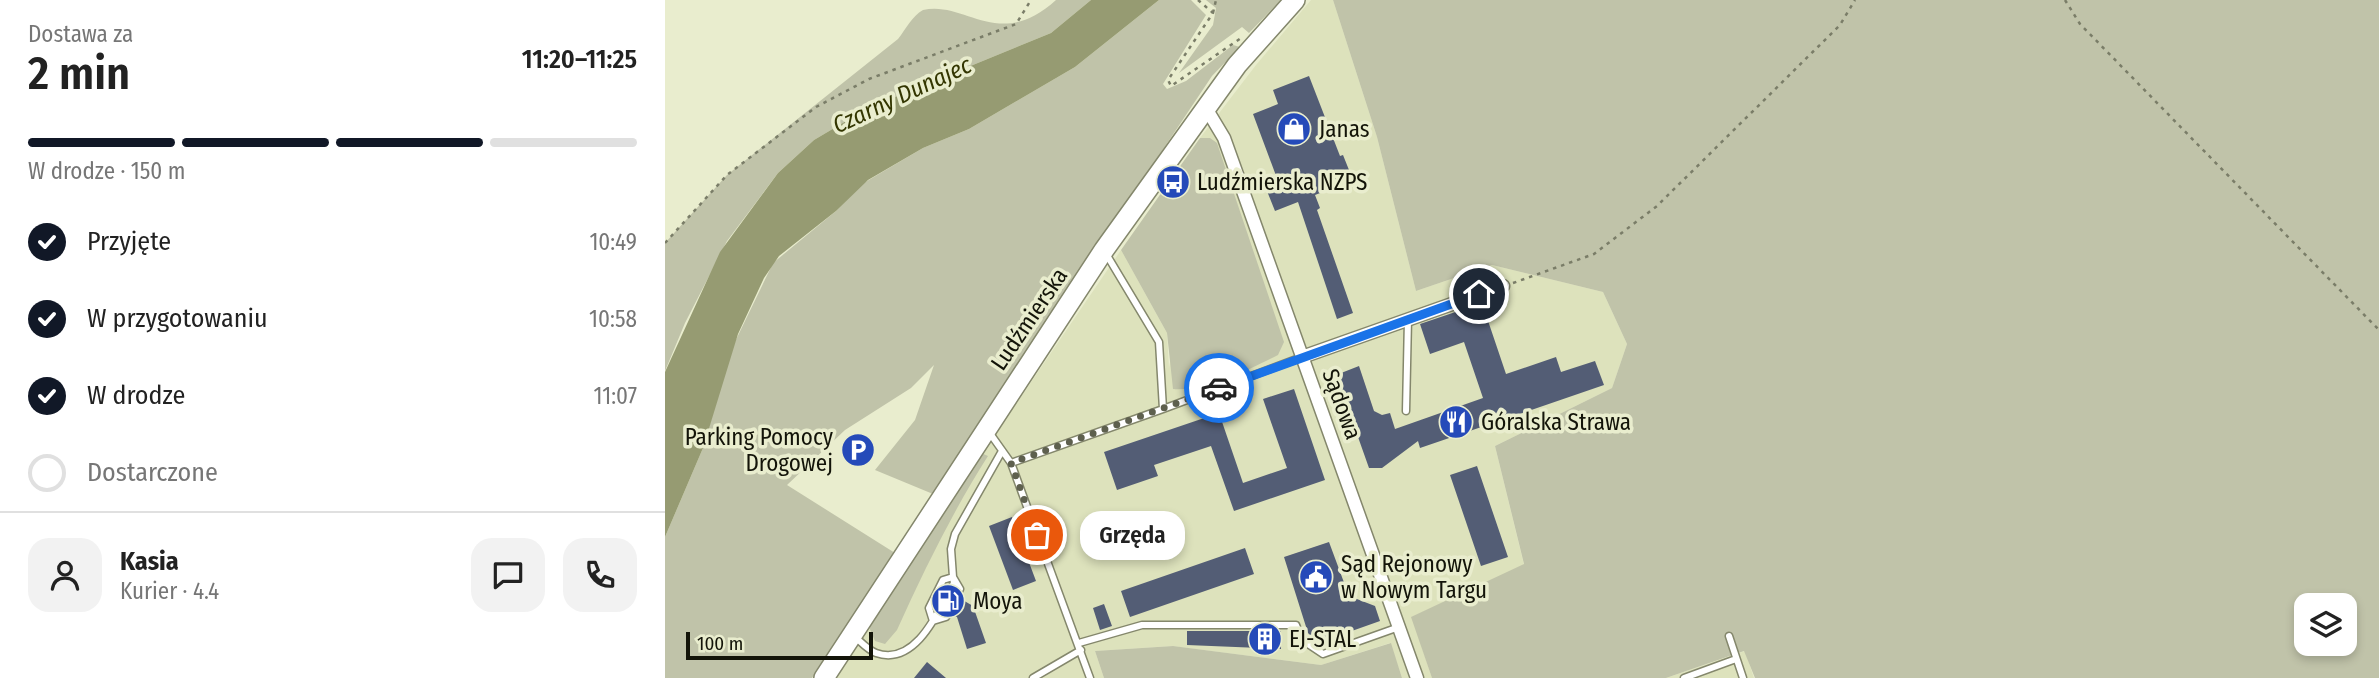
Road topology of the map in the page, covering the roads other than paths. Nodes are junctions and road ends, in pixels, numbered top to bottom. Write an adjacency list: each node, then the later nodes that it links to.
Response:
1 (1295, 0): 2 (main road, Ludźmierska)
2 (1206, 108): 3 (main road, Ludźmierska); 6 (street, Sądowa)
3 (1104, 250): 7 (lane); 9 (main road, Ludźmierska)
4 (1503, 286): 5 (street)
5 (1408, 317): 6 (street); 8 (lane)
6 (1302, 357): 7 (lane); 14 (street, Sądowa)
7 (1163, 409): 11 (lane)
8 (1406, 411)
9 (986, 428): 10 (lane); 15 (main road, Ludźmierska)
10 (1002, 451): 11 (lane); 12 (lane)
11 (1011, 463): 17 (lane)
12 (953, 577): 13 (lane); 13 (lane)
13 (933, 621): 15 (lane)
14 (1399, 627): 17 (lane); 22 (street, Sądowa)
15 (854, 636): 19 (main road, Ludźmierska)
16 (1729, 636): 18 (lane)
17 (1080, 647): 20 (lane); 21 (lane)
18 (1736, 659): 23 (lane); 24 (lane)
19 (824, 678)
20 (1033, 678)
21 (1090, 678)
22 (1417, 678)
23 (1684, 678)
24 (1743, 678)

